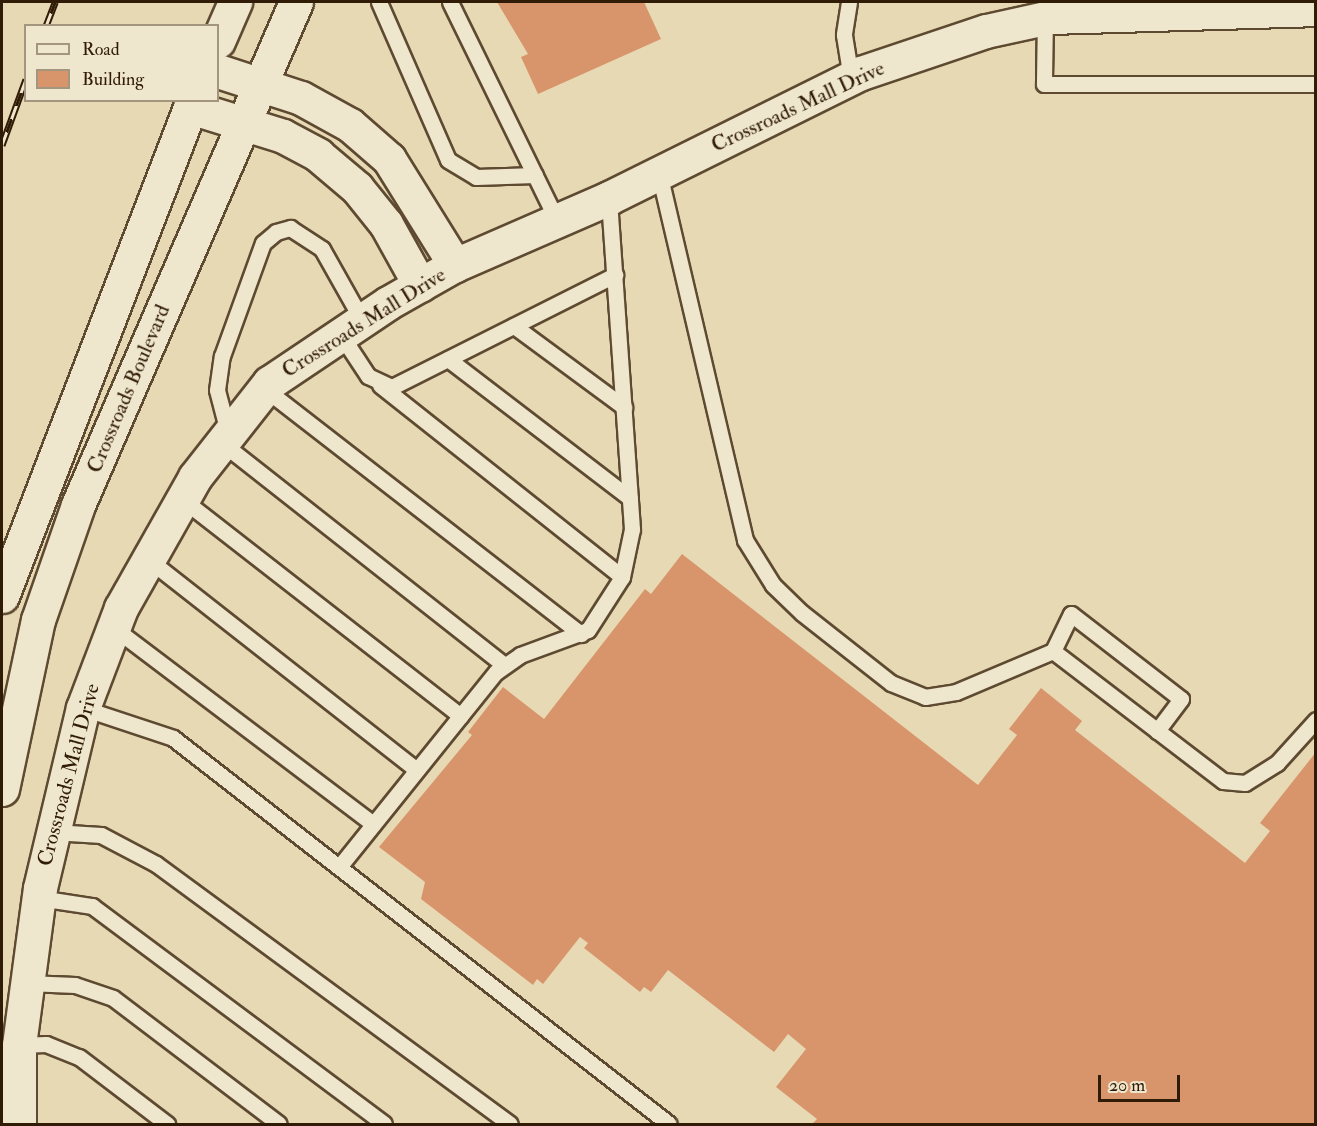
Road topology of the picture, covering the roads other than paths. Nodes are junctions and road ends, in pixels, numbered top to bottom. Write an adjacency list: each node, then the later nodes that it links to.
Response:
1 (235, 2): 10 (street)
2 (296, 2): 13 (street, Crossroads Boulevard)
3 (379, 2): 18 (lane)
4 (450, 2): 18 (lane)
5 (849, 2): 12 (lane)
6 (1219, 5): 7 (street, Crossroads Mall Drive); 8 (street, Crossroads Mall Drive)
7 (1180, 6): 9 (street, Crossroads Mall Drive)
8 (1316, 9)
9 (1045, 18): 12 (street, Crossroads Mall Drive); 14 (lane)
10 (219, 39)
11 (219, 71): 13 (street)
12 (851, 78): 17 (street, Crossroads Mall Drive)
13 (261, 82): 16 (street, Crossroads Boulevard); 21 (street)
14 (1316, 84)
15 (192, 104): 16 (street); 35 (street)
16 (244, 123): 23 (street); 45 (street, Crossroads Boulevard)
17 (659, 173): 19 (street, Crossroads Mall Drive); 38 (lane)
18 (535, 175): 20 (lane)
19 (609, 198): 20 (street, Crossroads Mall Drive); 22 (lane)
20 (557, 220): 21 (street, Crossroads Mall Drive)
21 (454, 265): 23 (street, Crossroads Mall Drive)
22 (615, 276): 24 (lane); 29 (lane)
23 (420, 285): 25 (street, Crossroads Mall Drive)
24 (514, 326): 26 (lane); 29 (lane)
25 (352, 327): 27 (lane); 28 (street, Crossroads Mall Drive); 30 (lane)
26 (448, 359): 27 (lane); 31 (lane)
27 (380, 385): 34 (lane)
28 (265, 389): 30 (street, Crossroads Mall Drive); 37 (lane)
29 (624, 407): 31 (lane)
30 (225, 439): 32 (street, Crossroads Mall Drive); 39 (lane)
31 (630, 498): 34 (lane)
32 (182, 499): 33 (street, Crossroads Mall Drive); 41 (lane)
33 (149, 560): 36 (street, Crossroads Mall Drive); 44 (lane)
34 (622, 577): 37 (lane)
35 (2, 596)
36 (114, 628): 40 (street, Crossroads Mall Drive); 46 (lane)
37 (581, 634): 39 (lane)
38 (1053, 651): 43 (lane); 43 (lane)
39 (504, 665): 41 (lane)
40 (83, 708): 47 (street, Crossroads Mall Drive); 48 (lane)
41 (461, 716): 44 (lane)
42 (1316, 720): 43 (lane)
43 (1157, 731)
44 (417, 770): 46 (lane)
45 (2, 789)
46 (373, 824): 48 (lane)
47 (53, 832): 49 (street, Crossroads Mall Drive); 56 (lane)
48 (339, 867): 57 (lane)
49 (39, 897): 50 (street, Crossroads Mall Drive); 55 (lane)
50 (27, 983): 51 (street, Crossroads Mall Drive); 54 (lane)
51 (19, 1045): 52 (street, Crossroads Mall Drive); 53 (lane)
52 (19, 1125)
53 (167, 1125)
54 (279, 1125)
55 (384, 1125)
56 (510, 1125)
57 (669, 1125)

